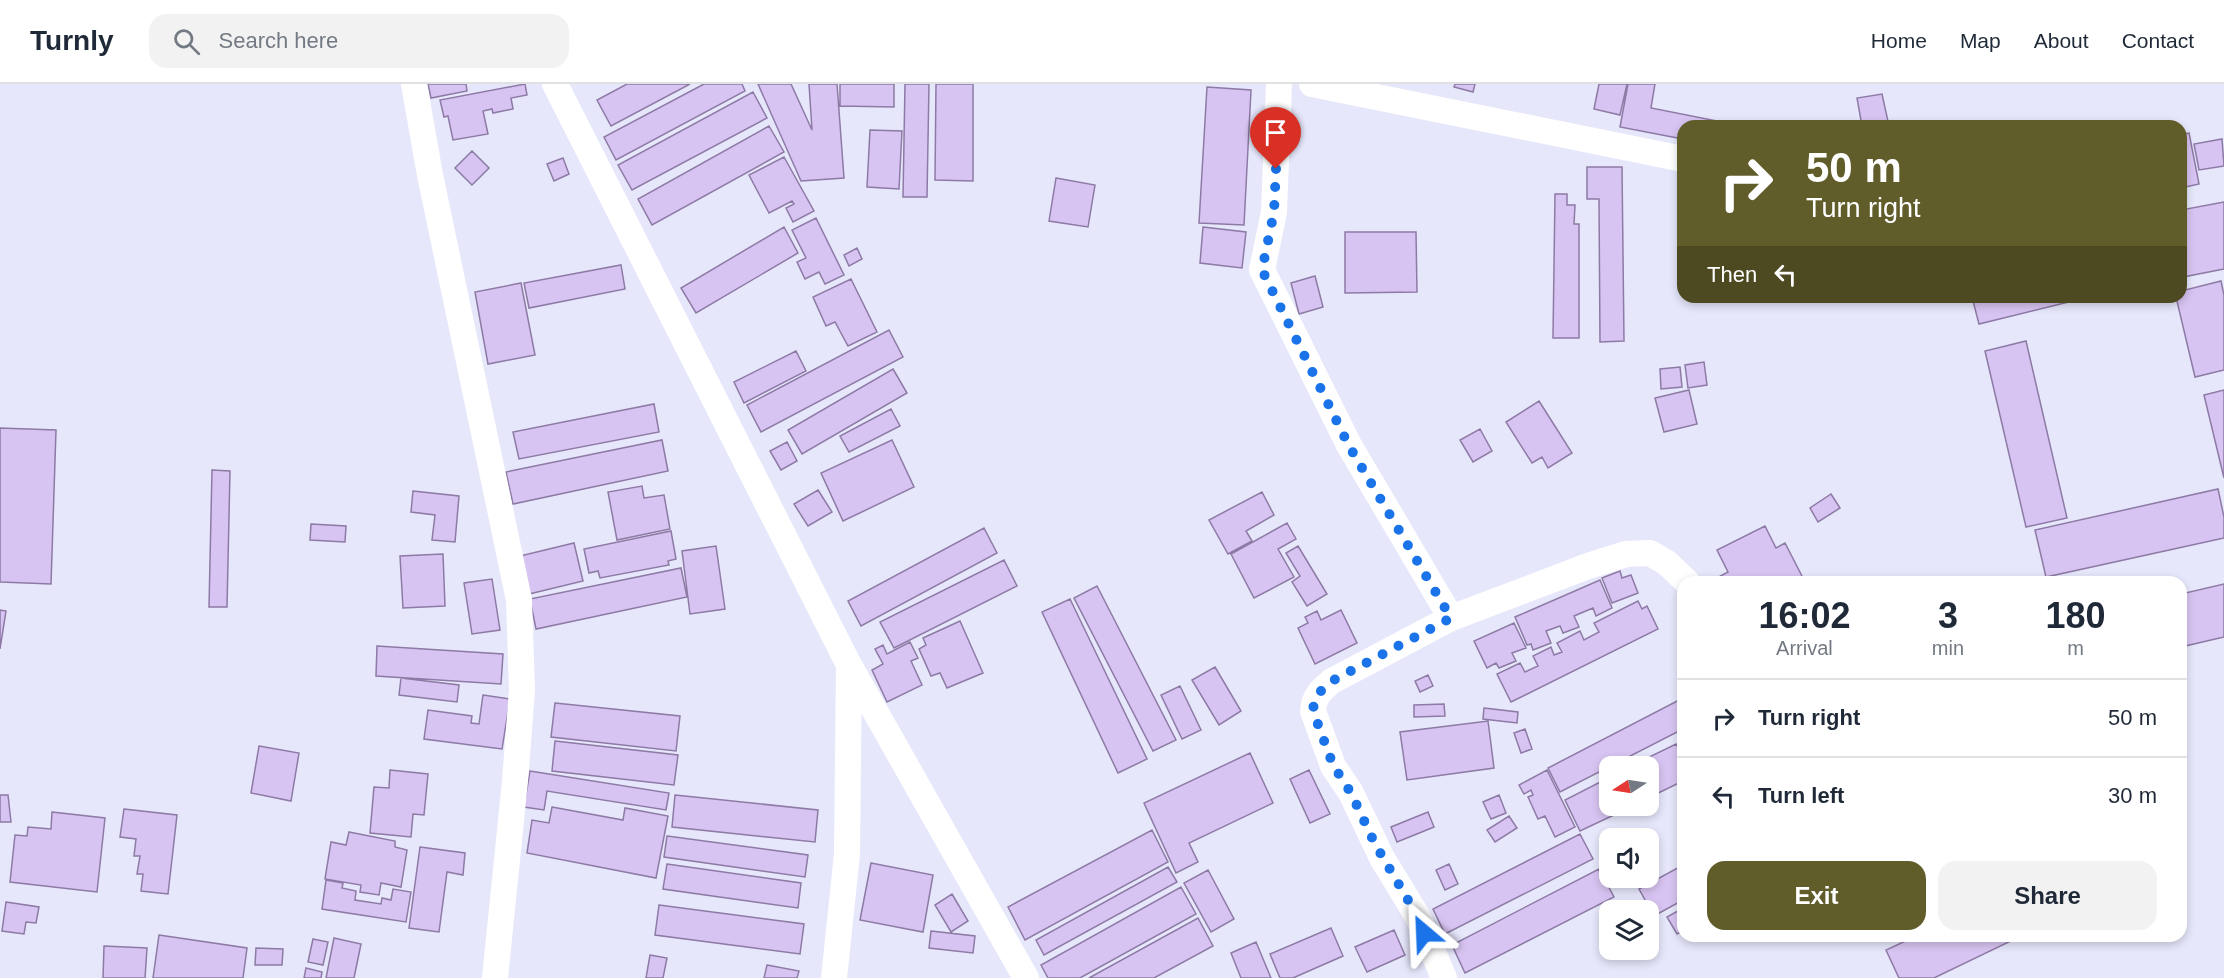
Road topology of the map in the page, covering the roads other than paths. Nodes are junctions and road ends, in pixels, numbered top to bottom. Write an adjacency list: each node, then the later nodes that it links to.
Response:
1 (414, 84): 9 (street)
2 (555, 84): 8 (street)
3 (1279, 84): 7 (street)
4 (1312, 84): 5 (street)
5 (1677, 158)
6 (1681, 576): 7 (street)
7 (1451, 618): 12 (street)
8 (849, 665): 10 (street); 11 (street)
9 (495, 978)
10 (834, 978)
11 (1026, 978)
12 (1444, 978)

